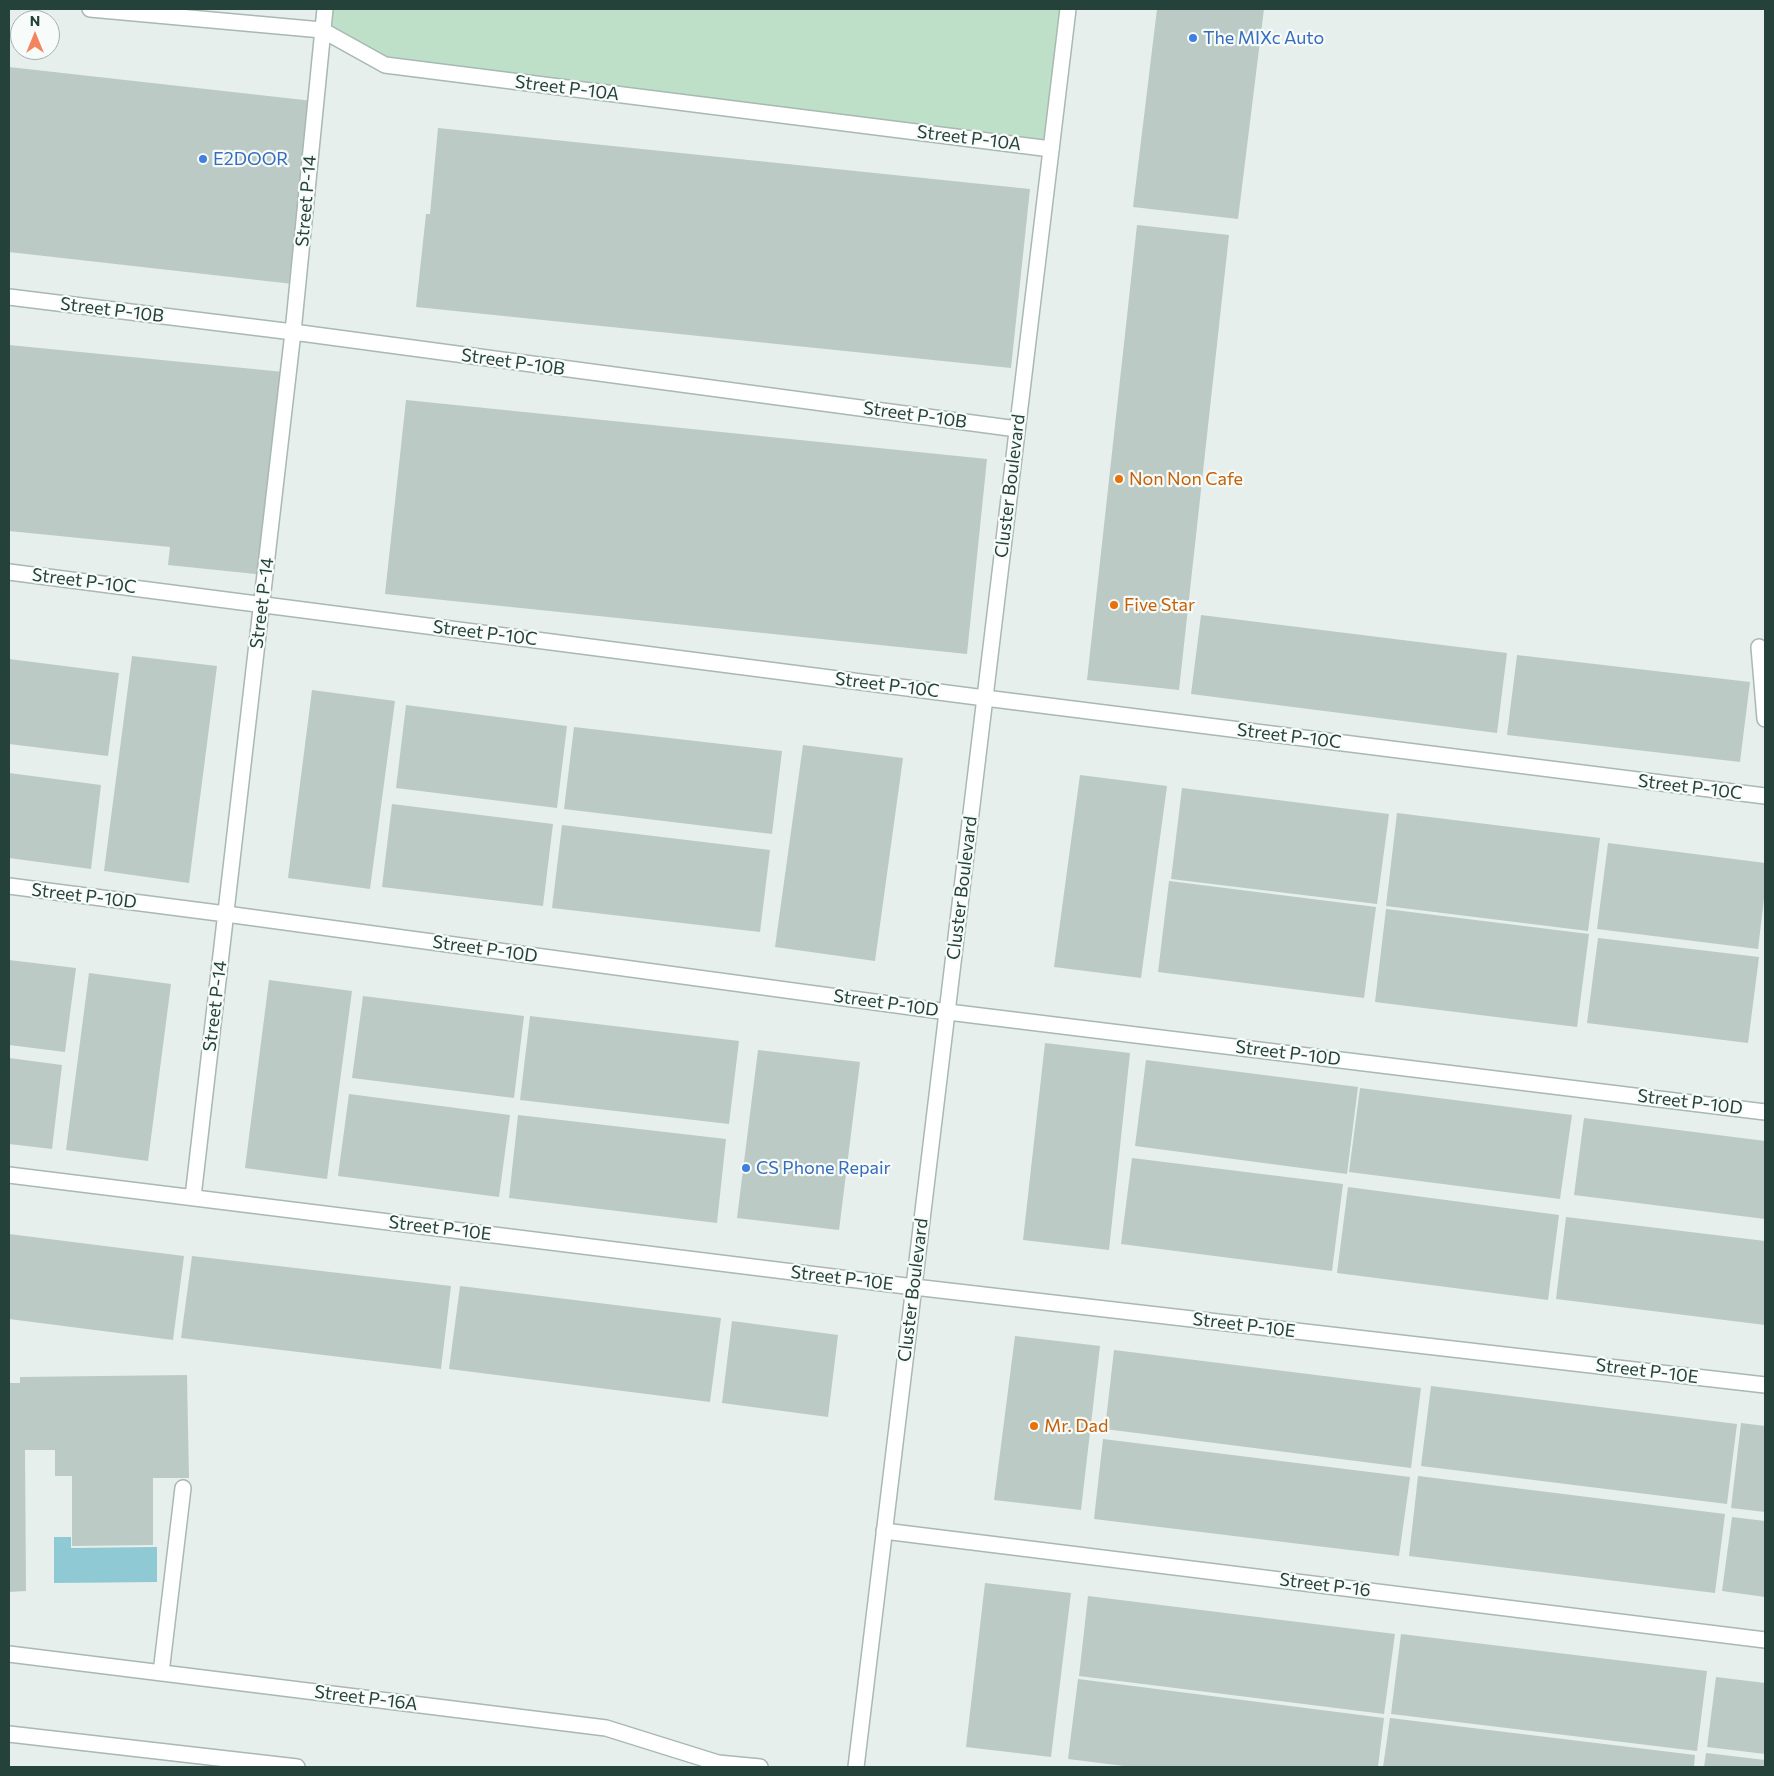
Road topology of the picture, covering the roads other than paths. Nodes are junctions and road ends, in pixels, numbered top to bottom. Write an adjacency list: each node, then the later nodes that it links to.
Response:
1 (90, 9): 4 (street, Street P-10A)
2 (325, 9): 4 (street, Street P-14)
3 (1068, 9): 5 (street, Cluster Boulevard)
4 (322, 30): 5 (street, Street P-10A); 7 (street, Street P-14)
5 (1051, 149): 8 (street, Cluster Boulevard)
6 (9, 297): 7 (street, Street P-10B)
7 (294, 332): 8 (street, Street P-10B); 10 (street, Street P-14)
8 (1017, 429): 12 (street, Cluster Boulevard)
9 (9, 572): 10 (street, Street P-10C)
10 (262, 604): 12 (street, Street P-10C); 16 (street, Street P-14)
11 (1759, 647): 13 (street)
12 (985, 698): 14 (street, Street P-10C); 17 (street, Cluster Boulevard)
13 (1765, 719)
14 (1765, 796)
15 (9, 886): 16 (street, Street P-10D)
16 (226, 914): 17 (street, Street P-10D); 20 (street, Street P-14)
17 (948, 1012): 18 (street, Street P-10D); 21 (street, Cluster Boulevard)
18 (1765, 1112)
19 (9, 1175): 20 (street, Street P-10E)
20 (193, 1197): 21 (street, Street P-10E)
21 (914, 1287): 22 (street, Street P-10E); 24 (street, Cluster Boulevard)
22 (1765, 1385)
23 (183, 1488): 27 (street)
24 (884, 1531): 25 (street, Street P-16); 32 (street, Cluster Boulevard)
25 (1765, 1640)
26 (9, 1654): 27 (street, Street P-16A)
27 (161, 1673): 29 (street, Street P-16A)
28 (9, 1734): 30 (street)
29 (712, 1765): 31 (street, Street P-16A)
30 (297, 1767)
31 (760, 1767)
32 (856, 1767)

